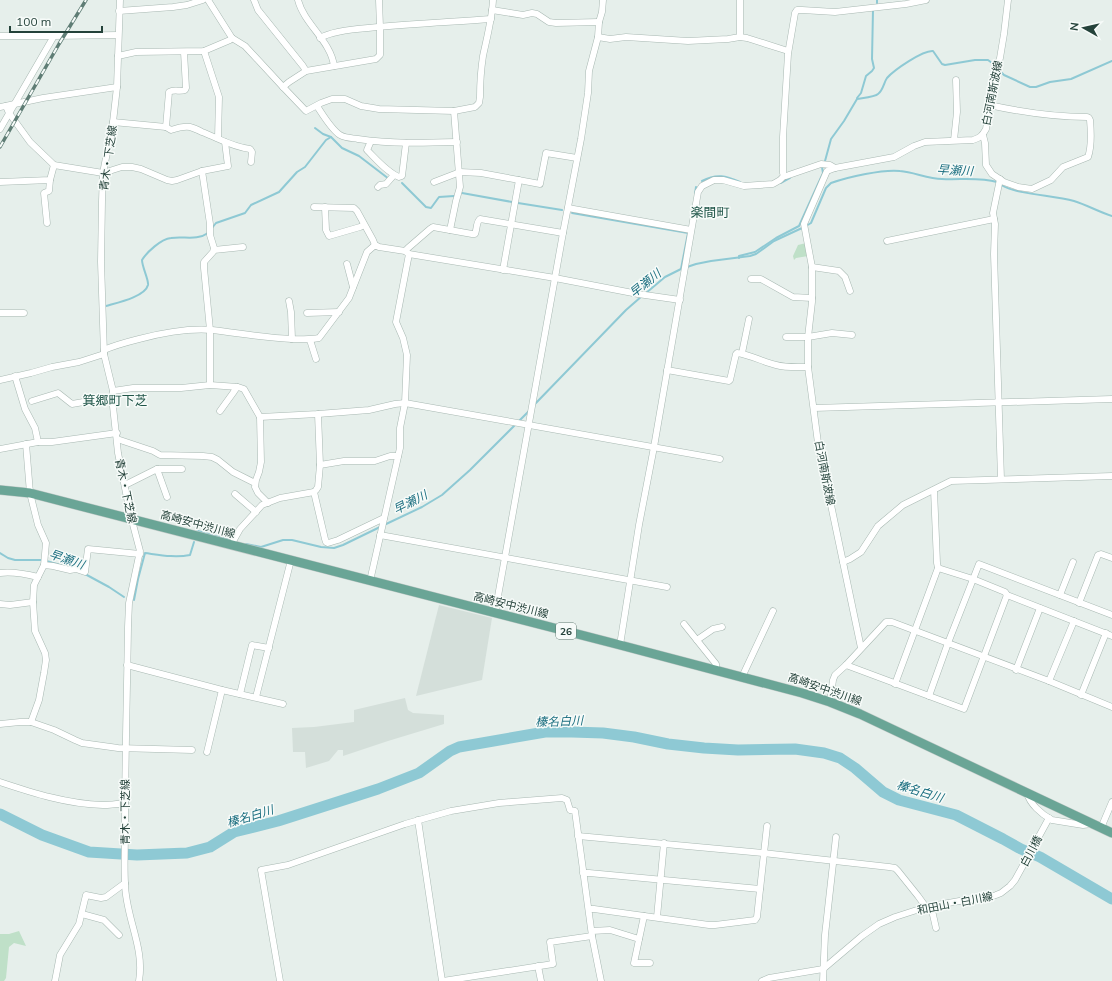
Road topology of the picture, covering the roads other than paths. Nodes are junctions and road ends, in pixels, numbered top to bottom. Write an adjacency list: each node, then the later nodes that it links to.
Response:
1 (120, 0): 15 (street, 青木・下芝線)
2 (165, 0): 13 (street)
3 (203, 0): 13 (street)
4 (208, 0): 23 (street)
5 (254, 0): 31 (street)
6 (298, 0): 24 (street)
7 (379, 0): 18 (street)
8 (493, 0): 14 (street)
9 (603, 0): 17 (street)
10 (740, 0): 22 (street)
11 (926, 0): 27 (street)
12 (1008, 0): 36 (street, 白河南斯波線)
13 (164, 8): 15 (street)
14 (492, 10): 16 (street); 17 (street)
15 (119, 11): 19 (street, 青木・下芝線)
16 (491, 19): 18 (street); 39 (street)
17 (599, 22): 25 (street)
18 (380, 27): 24 (street); 30 (street)
19 (118, 35): 21 (street); 29 (street, 青木・下芝線)
20 (0, 36): 21 (street)
21 (54, 36): 35 (street)
22 (740, 37): 25 (street); 27 (street)
23 (232, 38): 26 (street); 34 (street)
24 (320, 38): 30 (street)
25 (598, 38): 51 (street)
26 (204, 51): 28 (street); 45 (street)
27 (788, 51): 59 (street)
28 (184, 52): 29 (street); 42 (street)
29 (118, 56): 33 (street, 青木・下芝線)
30 (334, 66): 31 (street)
31 (306, 71): 34 (street)
32 (956, 80): 46 (street)
33 (117, 87): 35 (street); 41 (street, 青木・下芝線)
34 (283, 87): 37 (street)
35 (14, 105): 38 (street); 40 (street)
36 (989, 105): 44 (street, 白河南斯波線); 64 (street)
37 (317, 106): 39 (street); 47 (street)
38 (3, 107): 40 (street)
39 (454, 111): 49 (street)
40 (9, 113): 43 (street); 53 (street)
41 (113, 122): 42 (street); 57 (street, 青木・下芝線)
42 (166, 127): 45 (street)
43 (0, 129)
44 (982, 135): 46 (street, 白河南斯波線); 64 (street)
45 (218, 138): 48 (street)
46 (954, 140): 54 (street, 白河南斯波線)
47 (371, 141): 50 (street); 58 (street)
48 (225, 142): 52 (street); 55 (street)
49 (456, 142): 50 (street); 56 (street)
50 (406, 143): 58 (street)
51 (577, 158): 61 (street); 68 (street)
52 (251, 162)
53 (54, 165): 57 (street); 60 (street)
54 (835, 168): 59 (street, 白河南斯波線); 82 (street, 白河南斯波線)
55 (202, 172): 57 (street); 79 (street)
56 (460, 172): 61 (street); 63 (street); 73 (street)
57 (103, 173): 102 (street, 青木・下芝線)
58 (394, 175): 65 (street)
59 (784, 176): 74 (street, 白河南斯波線)
60 (50, 180): 62 (street); 70 (street)
61 (519, 180): 71 (street)
62 (0, 182)
63 (434, 182)
64 (1000, 182): 69 (street)
65 (378, 187)
66 (314, 207): 67 (street)
67 (325, 207): 72 (street); 72 (street)
68 (568, 208): 74 (street); 75 (street)
69 (994, 219): 76 (street); 115 (street)
70 (47, 223)
71 (511, 224): 73 (street); 75 (street); 83 (street)
72 (364, 225): 77 (street)
73 (450, 230): 80 (street)
74 (691, 230): 89 (street, 白河南斯波線)
75 (563, 233): 84 (street)
76 (887, 240)
77 (375, 245): 80 (street); 86 (street)
78 (243, 247): 79 (street)
79 (214, 250): 96 (street)
80 (407, 252): 83 (street); 116 (street)
81 (347, 264): 86 (street)
82 (812, 267): 87 (street); 88 (street, 白河南斯波線)
83 (504, 270): 84 (street)
84 (555, 278): 89 (street); 121 (street)
85 (751, 279): 88 (street)
86 (353, 287): 91 (street)
87 (850, 291)
88 (812, 298): 99 (street, 白河南斯波線)
89 (680, 300): 106 (street, 白河南斯波線)
90 (289, 301): 100 (street)
91 (339, 312): 93 (street); 101 (street)
92 (24, 313): 94 (street)
93 (307, 313)
94 (0, 314)
95 (749, 319): 103 (street)
96 (210, 330): 100 (street); 102 (street); 109 (street)
97 (852, 335): 99 (street)
98 (786, 337): 99 (street)
99 (808, 337): 105 (street, 白河南斯波線)
100 (292, 339): 101 (street)
101 (310, 340): 104 (street)
102 (104, 352): 107 (street); 111 (street, 青木・下芝線)
103 (742, 353): 105 (street); 106 (street)
104 (316, 359)
105 (808, 367): 117 (street, 白河南斯波線)
106 (667, 370): 125 (street, 白河南斯波線)
107 (15, 376): 108 (street); 123 (street)
108 (0, 380)
109 (210, 385): 110 (street); 111 (street)
110 (237, 387): 118 (street); 120 (street)
111 (113, 390): 112 (street, 青木・下芝線)
112 (112, 398): 114 (street); 122 (street, 青木・下芝線)
113 (1112, 399): 115 (street)
114 (32, 401)
115 (999, 402): 117 (street); 133 (street)
116 (405, 403): 119 (street); 121 (street); 127 (street)
117 (814, 408): 153 (street, 白河南斯波線)
118 (220, 411)
119 (318, 414): 120 (street); 129 (street)
120 (260, 417): 134 (street)
121 (526, 424): 125 (street); 149 (street)
122 (117, 436): 123 (street); 134 (street); 135 (street, 青木・下芝線)
123 (38, 442): 124 (street)
124 (26, 444): 126 (street); 139 (street)
125 (654, 447): 128 (street); 159 (street, 白河南斯波線)
126 (0, 449)
127 (398, 456): 129 (street); 144 (street)
128 (720, 459)
129 (320, 465): 138 (street)
130 (157, 469): 131 (street); 135 (street); 141 (street)
131 (182, 469)
132 (1112, 476): 133 (street)
133 (1001, 479): 137 (street)
134 (255, 483): 142 (street)
135 (125, 485): 145 (street, 青木・下芝線)
136 (0, 490): 139 (main road, 高崎安中渋川線 / 26)
137 (934, 490): 153 (street); 155 (street)
138 (314, 492): 142 (street); 144 (street)
139 (30, 493): 145 (main road, 高崎安中渋川線 / 26); 152 (street)
140 (235, 494): 143 (street)
141 (168, 497)
142 (268, 503): 143 (street)
143 (256, 512): 147 (street)
144 (383, 519): 146 (street)
145 (132, 520): 147 (main road, 高崎安中渋川線 / 26); 148 (street, 青木・下芝線)
146 (380, 534): 149 (street); 160 (street)
147 (231, 546): 151 (main road, 高崎安中渋川線 / 26)
148 (140, 554): 152 (street); 182 (street, 青木・下芝線)
149 (505, 558): 159 (street); 169 (street)
150 (1112, 558): 165 (street)
151 (291, 560): 160 (main road, 高崎安中渋川線 / 26); 179 (street)
152 (45, 562): 157 (street)
153 (843, 562): 180 (street, 白河南斯波線)
154 (1073, 562): 163 (street)
155 (938, 568): 158 (street); 174 (street)
156 (0, 573): 157 (street)
157 (38, 577): 164 (street)
158 (973, 579): 162 (street); 163 (street); 177 (street)
159 (631, 580): 161 (street); 178 (street, 白河南斯波線)
160 (370, 581): 169 (main road, 高崎安中渋川線 / 26)
161 (667, 587)
162 (1007, 595): 167 (street); 181 (street)
163 (1060, 595): 165 (street)
164 (33, 602): 166 (street); 197 (street)
165 (1079, 603): 170 (street)
166 (0, 604)
167 (1040, 608): 171 (street); 185 (street)
168 (773, 610): 186 (street)
169 (495, 613): 178 (main road, 高崎安中渋川線 / 26)
170 (1112, 615)
171 (1074, 620): 175 (street); 187 (street)
172 (684, 624): 176 (street)
173 (722, 627): 176 (street)
174 (915, 630): 177 (street); 180 (street); 188 (street)
175 (1109, 634): 191 (street)
176 (697, 640): 184 (street)
177 (948, 643): 181 (street); 192 (street)
178 (620, 645): 184 (main road, 高崎安中渋川線 / 26)
179 (269, 648): 190 (street); 193 (street)
180 (861, 648): 183 (street)
181 (984, 657): 185 (street); 192 (street)
182 (127, 665): 189 (street); 199 (street, 青木・下芝線)
183 (846, 665): 188 (street); 194 (street)
184 (716, 670): 186 (main road, 高崎安中渋川線 / 26)
185 (1016, 670): 187 (street)
186 (742, 676): 194 (main road, 高崎安中渋川線 / 26)
187 (1048, 681): 191 (street)
188 (895, 684): 192 (street)
189 (222, 690): 190 (street); 201 (street)
190 (240, 694): 193 (street)
191 (1081, 695): 196 (street)
192 (929, 696)
193 (256, 697): 195 (street)
194 (830, 702): 203 (main road, 高崎安中渋川線 / 26)
195 (283, 704)
196 (1112, 707)
197 (31, 722): 198 (street); 199 (street)
198 (0, 724)
199 (126, 749): 200 (street); 205 (street, 青木・下芝線)
200 (192, 750)
201 (207, 752)
202 (0, 782): 205 (street)
203 (1027, 793): 206 (street); 209 (main road, 高崎安中渋川線 / 26)
204 (1112, 802): 209 (street)
205 (125, 806): 219 (street, 青木・下芝線)
206 (1049, 818): 209 (street); 217 (street, 白川橋)
207 (418, 820): 211 (street); 236 (street); 237 (street)
208 (767, 826): 214 (street)
209 (1097, 826): 210 (main road, 高崎安中渋川線 / 26)
210 (1112, 833)
211 (578, 836): 213 (street); 216 (street)
212 (836, 837): 215 (street)
213 (664, 844): 214 (street); 218 (street)
214 (763, 853): 215 (street); 220 (street)
215 (833, 860): 221 (street); 232 (street)
216 (583, 873): 218 (street); 222 (street)
217 (1016, 877): 221 (street, 和田山・白川線)
218 (660, 880): 220 (street); 225 (street)
219 (125, 884): 223 (street); 235 (street, 青木・下芝線)
220 (760, 889): 225 (street)
221 (928, 907): 226 (street); 232 (street, 和田山・白川線)
222 (589, 909): 224 (street); 227 (street)
223 (82, 914): 228 (street); 234 (street)
224 (644, 916): 225 (street); 229 (street)
225 (657, 917)
226 (936, 928)
227 (592, 933): 229 (street); 231 (street); 239 (street)
228 (118, 935)
229 (639, 939): 230 (street)
230 (650, 963)
231 (538, 966): 237 (street); 238 (street)
232 (824, 969): 233 (street); 241 (street)
233 (779, 979): 240 (street)
234 (55, 981)
235 (139, 981)
236 (280, 981)
237 (443, 981)
238 (541, 981)
239 (601, 981)
240 (762, 981)
241 (824, 981)

